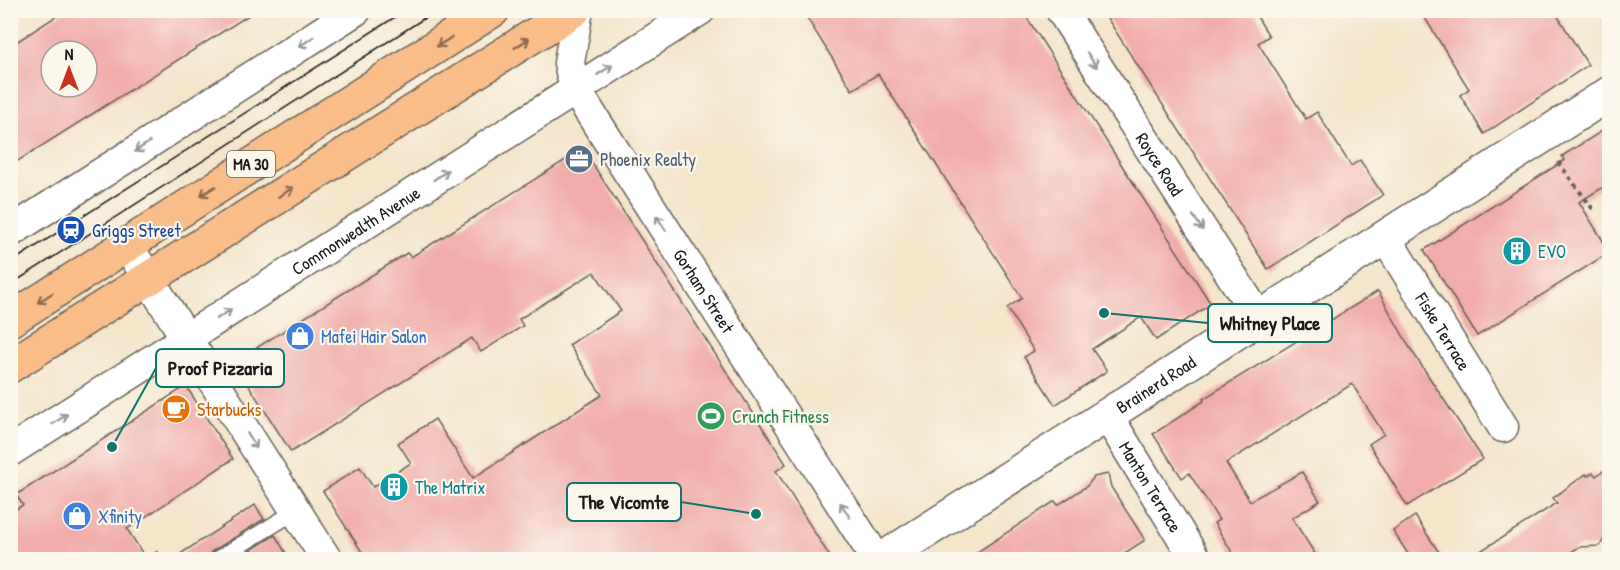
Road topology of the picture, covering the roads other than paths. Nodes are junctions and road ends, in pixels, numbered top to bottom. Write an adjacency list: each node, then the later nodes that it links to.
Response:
1 (356, 10): 8 (street, one-way to 8)
2 (494, 10): 10 (main road, MA 30, one-way to 10)
3 (576, 10): 6 (street, Gorham Street); 11 (main road, MA 30, one-way to 3)
4 (700, 10): 6 (street, Commonwealth Avenue, one-way to 4)
5 (1060, 10): 12 (street, Royce Road, one-way to 12)
6 (575, 89): 14 (street, Commonwealth Avenue, one-way to 6); 22 (street, Gorham Street, one-way to 6)
7 (1610, 93): 9 (street, Brainerd Road)
8 (10, 232)
9 (1385, 237): 12 (street, Brainerd Road); 17 (street, Fiske Terrace)
10 (127, 245): 11 (street); 13 (main road, MA 30, one-way to 13)
11 (147, 277): 14 (street); 15 (main road, MA 30)
12 (1259, 318): 16 (street, Brainerd Road)
13 (10, 320)
14 (187, 338): 18 (street, Commonwealth Avenue, one-way to 14); 19 (street, one-way to 19)
15 (10, 366)
16 (1107, 415): 22 (street, Brainerd Road); 23 (street, Manton Terrace)
17 (1503, 427)
18 (10, 451)
19 (296, 511): 20 (lane); 21 (street)
20 (216, 560)
21 (327, 560)
22 (879, 560)
23 (1196, 560)

